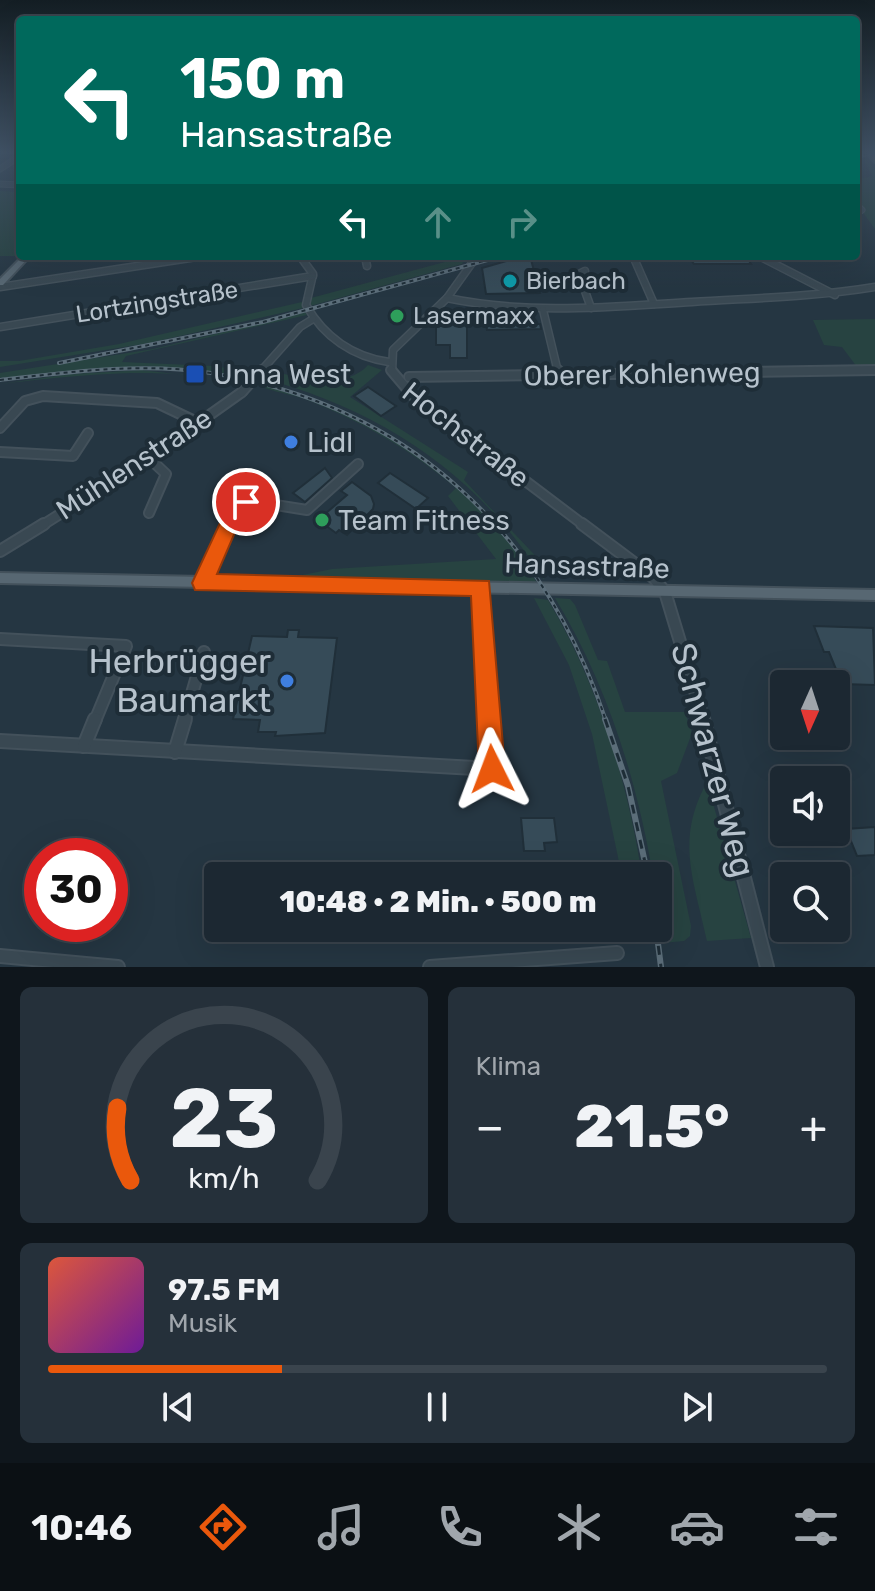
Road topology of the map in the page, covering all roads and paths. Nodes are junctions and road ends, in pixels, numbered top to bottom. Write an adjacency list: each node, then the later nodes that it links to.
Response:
1 (23, 260): 11 (main road)
2 (169, 260): 11 (street)
3 (303, 260): 10 (street)
4 (366, 260): 8 (street)
5 (474, 260): 14 (street)
6 (635, 260): 15 (street)
7 (767, 260): 13 (street)
8 (367, 266)
9 (585, 271): 16 (street)
10 (313, 276): 18 (street); 19 (street, Lortzingstraße)
11 (1, 283)
12 (875, 287): 13 (street)
13 (836, 295): 15 (street)
14 (447, 298): 17 (street); 20 (street)
15 (654, 304): 16 (street)
16 (591, 308): 17 (street)
17 (543, 310): 22 (street)
18 (313, 319): 20 (street, Hochstraße); 24 (street, Mühlenstraße, bridge)
19 (0, 327)
20 (389, 362): 32 (street, Hochstraße)
21 (875, 370): 22 (street, Oberer Kohlenweg)
22 (559, 375): 23 (street, Oberer Kohlenweg)
23 (409, 377)
24 (199, 423): 25 (street); 28 (street, Mühlenstraße)
25 (0, 428)
26 (88, 433): 27 (street)
27 (0, 452)
28 (149, 458): 30 (street); 31 (street, Mühlenstraße)
29 (358, 464): 34 (street)
30 (149, 513)
31 (0, 551)
32 (625, 555): 36 (street, Hochstraße); 37 (street, Hochstraße)
33 (0, 578): 34 (main road, Hansastraße)
34 (202, 583): 35 (main road, Hansastraße)
35 (481, 587): 36 (main road, Hansastraße); 43 (street)
36 (644, 592): 37 (main road, Hansastraße)
37 (665, 592): 38 (main road, Hansastraße); 48 (street, Schwarzer Weg)
38 (875, 595)
39 (0, 639): 42 (street)
40 (204, 652): 43 (street)
41 (0, 741): 42 (street)
42 (84, 746): 43 (street)
43 (175, 752)
44 (617, 953): 47 (street)
45 (0, 956): 46 (street)
46 (118, 967)
47 (430, 967)
48 (767, 967)

